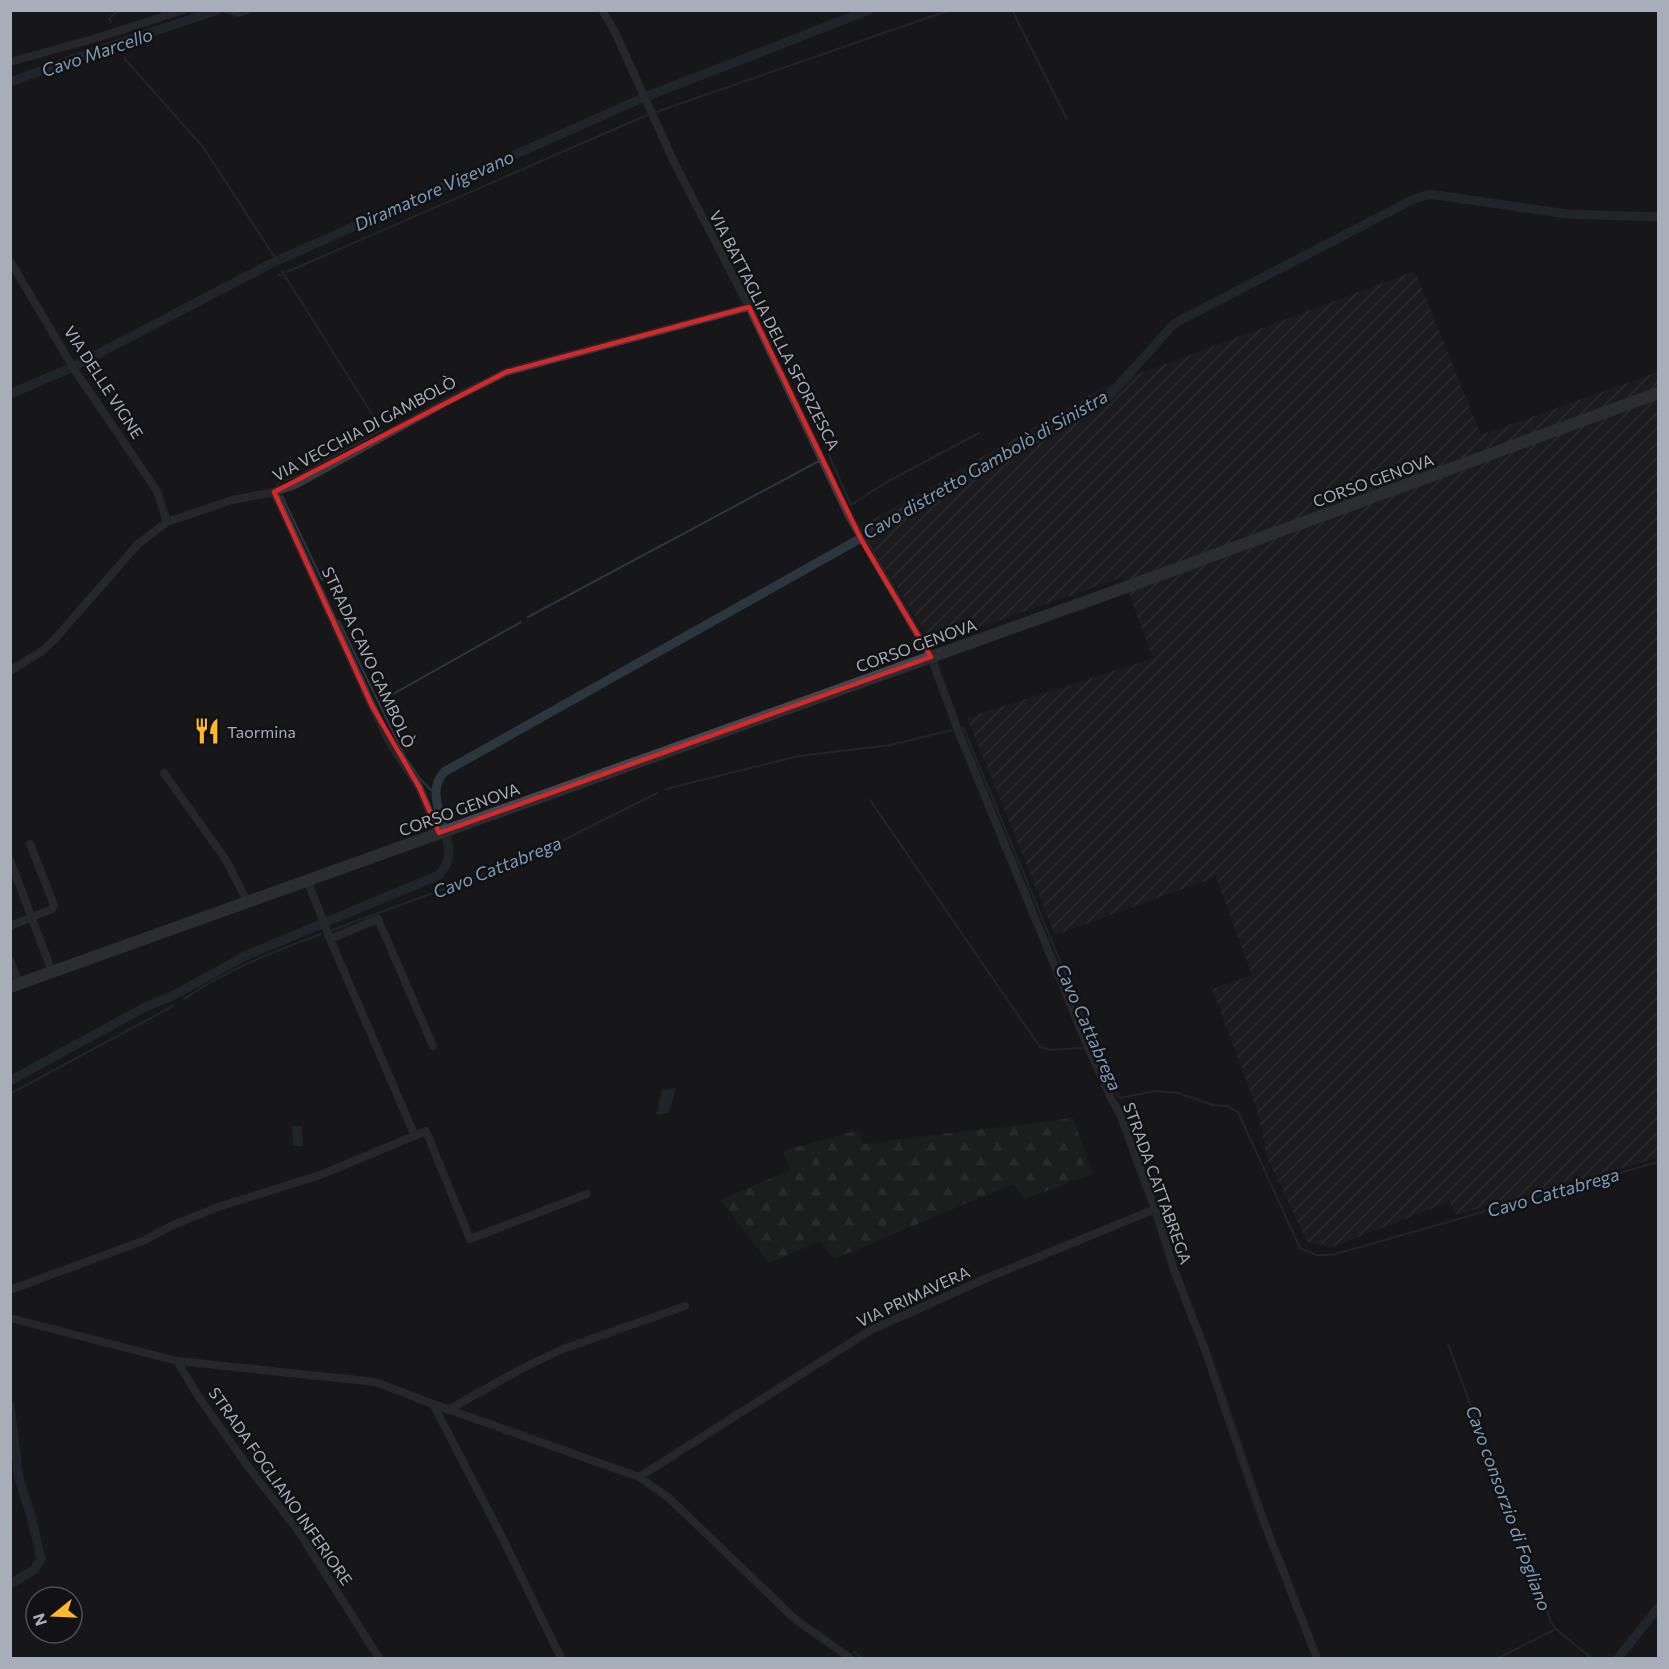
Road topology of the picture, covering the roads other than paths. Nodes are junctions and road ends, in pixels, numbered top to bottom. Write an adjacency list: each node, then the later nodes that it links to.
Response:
1 (183, 10): 5 (street)
2 (229, 10): 3 (street)
3 (247, 10)
4 (602, 10): 7 (street, VIA BATTAGLIA DELLA SFORZESCA)
5 (10, 62)
6 (10, 261): 10 (street, VIA DELLE VIGNE)
7 (749, 307): 9 (street, VIA VECCHIA DI GAMBOLÒ); 11 (street, VIA BATTAGLIA DELLA SFORZESCA)
8 (1659, 393): 11 (main road, CORSO GENOVA)
9 (274, 492): 10 (street, VIA VECCHIA DI GAMBOLÒ); 14 (street, STRADA CAVO GAMBOLÒ)
10 (167, 522): 12 (street, VIA VECCHIA DI GAMBOLÒ)
11 (930, 657): 14 (main road, CORSO GENOVA); 28 (street, STRADA CATTABREGA)
12 (10, 671)
13 (164, 773): 18 (street)
14 (443, 831): 17 (main road, CORSO GENOVA)
15 (30, 844): 19 (street)
16 (10, 860): 19 (street)
17 (308, 882): 18 (main road, CORSO GENOVA); 21 (street)
18 (248, 903): 23 (main road, CORSO GENOVA)
19 (32, 918): 20 (street); 23 (street)
20 (10, 926)
21 (330, 939): 25 (street); 26 (street)
22 (10, 960): 24 (street)
23 (52, 972): 24 (main road, CORSO GENOVA)
24 (15, 986)
25 (433, 1046)
26 (415, 1136): 27 (street); 29 (street)
27 (587, 1194)
28 (1155, 1209): 35 (street, VIA PRIMAVERA); 39 (street, STRADA CATTABREGA)
29 (10, 1290)
30 (685, 1306): 34 (street)
31 (10, 1318): 32 (street, STRADA FOGLIANO INFERIORE)
32 (177, 1361): 33 (street, STRADA FOGLIANO INFERIORE); 36 (street, STRADA FOGLIANO INFERIORE)
33 (433, 1404): 34 (street, STRADA FOGLIANO INFERIORE); 37 (street)
34 (448, 1410): 35 (street, STRADA FOGLIANO INFERIORE)
35 (639, 1477): 38 (street, STRADA FOGLIANO INFERIORE)
36 (379, 1659)
37 (561, 1659)
38 (850, 1659)
39 (1317, 1659)

